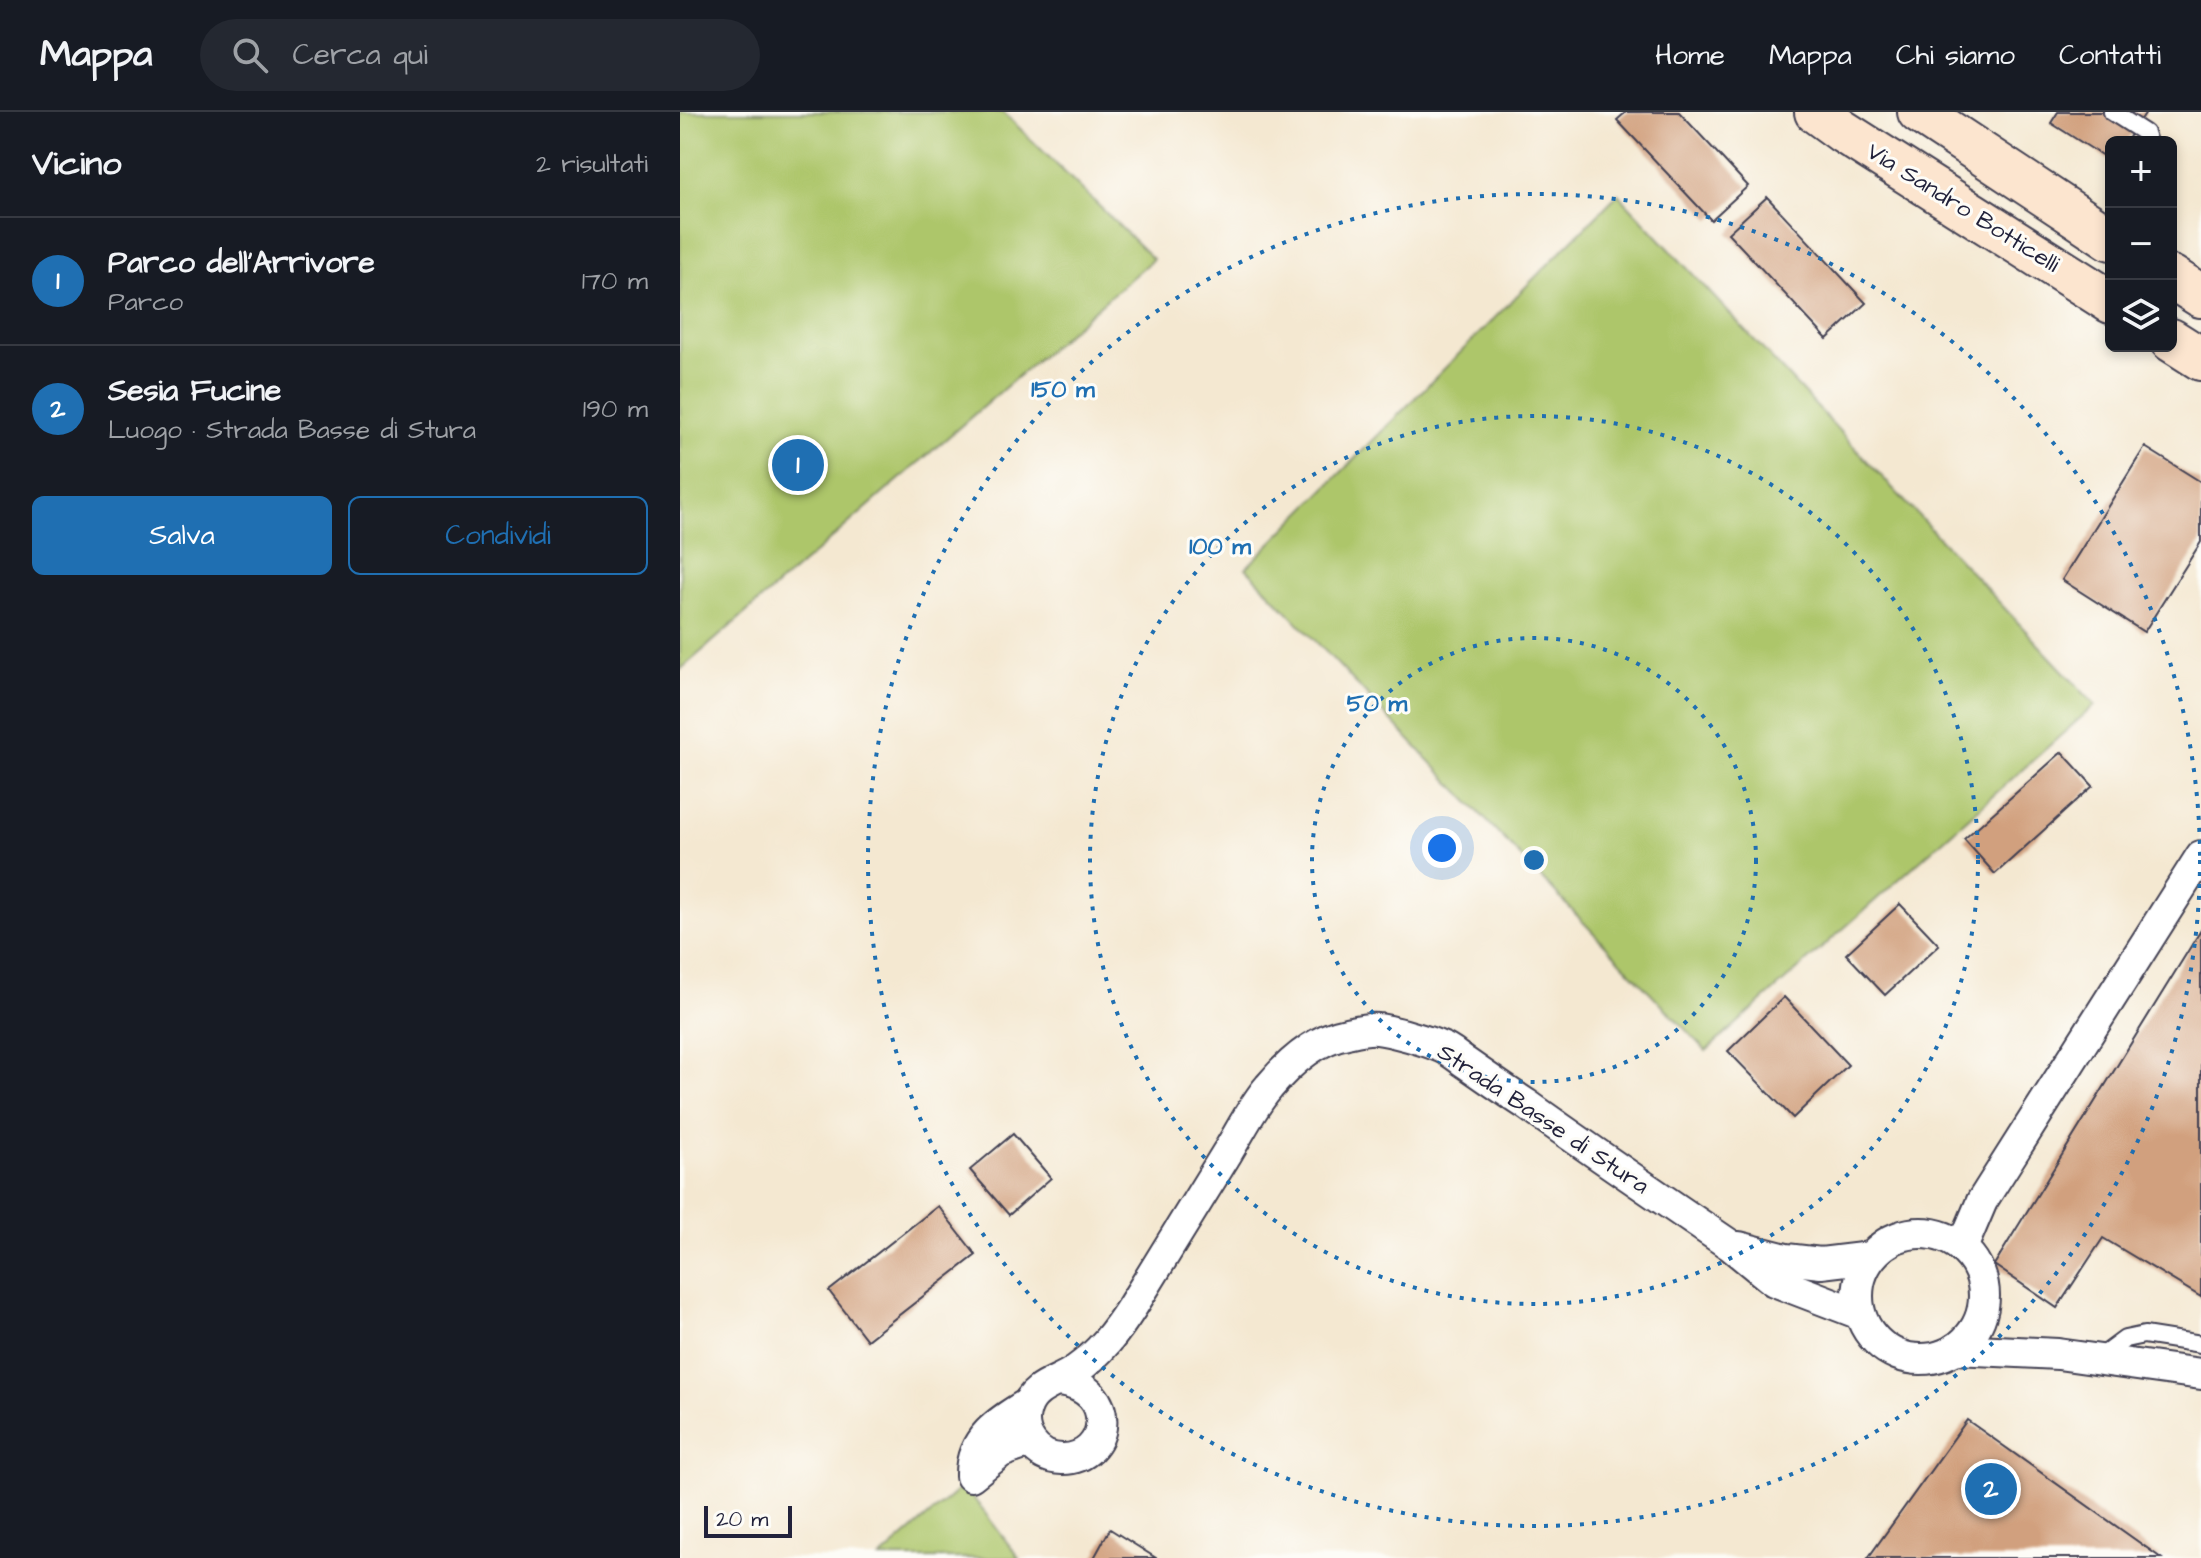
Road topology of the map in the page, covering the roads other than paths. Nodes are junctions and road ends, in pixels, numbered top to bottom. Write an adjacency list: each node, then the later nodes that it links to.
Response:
1 (1816, 112): 8 (main road, Via Sandro Botticelli)
2 (1919, 112): 5 (main road)
3 (2112, 112): 4 (lane)
4 (2146, 136)
5 (2105, 235)
6 (2176, 280): 7 (main road)
7 (2201, 296)
8 (2105, 298)
9 (2177, 344): 10 (main road)
10 (2201, 359)
11 (2201, 856): 12 (street)
12 (1982, 1201): 13 (street); 15 (street)
13 (1928, 1233): 15 (street); 16 (street)
14 (1730, 1245): 16 (street, Strada Basse di Stura); 18 (street, Strada Basse di Stura); 19 (street, Strada Basse di Stura)
15 (1962, 1248): 17 (street)
16 (1871, 1257): 18 (street)
17 (1983, 1308): 21 (street); 22 (street)
18 (1860, 1314): 21 (street)
19 (1115, 1335): 25 (street, Strada Basse di Stura); 27 (street, Strada Basse di Stura)
20 (2201, 1344): 23 (lane)
21 (1955, 1349): 22 (street)
22 (2043, 1353): 23 (street)
23 (2097, 1359): 24 (street)
24 (2201, 1374)
25 (1059, 1381): 26 (street, Strada Basse di Stura); 27 (street)
26 (1027, 1404): 28 (street); 28 (street, Strada Basse di Stura)
27 (1099, 1407): 28 (street, Strada Basse di Stura)
28 (1030, 1442)

